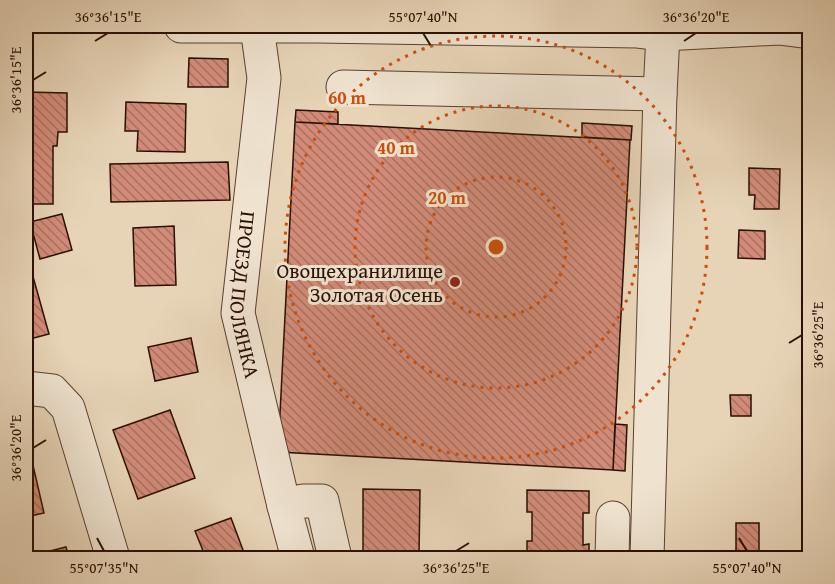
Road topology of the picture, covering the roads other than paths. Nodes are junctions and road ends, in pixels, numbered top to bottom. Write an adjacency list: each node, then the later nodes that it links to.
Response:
1 (182, 26): 2 (street)
2 (257, 27): 4 (street); 8 (street, ПРОЕЗД ПОЛЯНКА)
3 (789, 29): 4 (street)
4 (650, 33): 6 (street)
5 (343, 87): 6 (street)
6 (660, 93): 14 (street)
7 (26, 388): 10 (street)
8 (284, 506): 11 (street, ПРОЕЗД ПОЛЯНКА); 12 (street)
9 (613, 518): 13 (street)
10 (113, 558)
11 (298, 558)
12 (335, 558)
13 (612, 558)
14 (647, 558)

